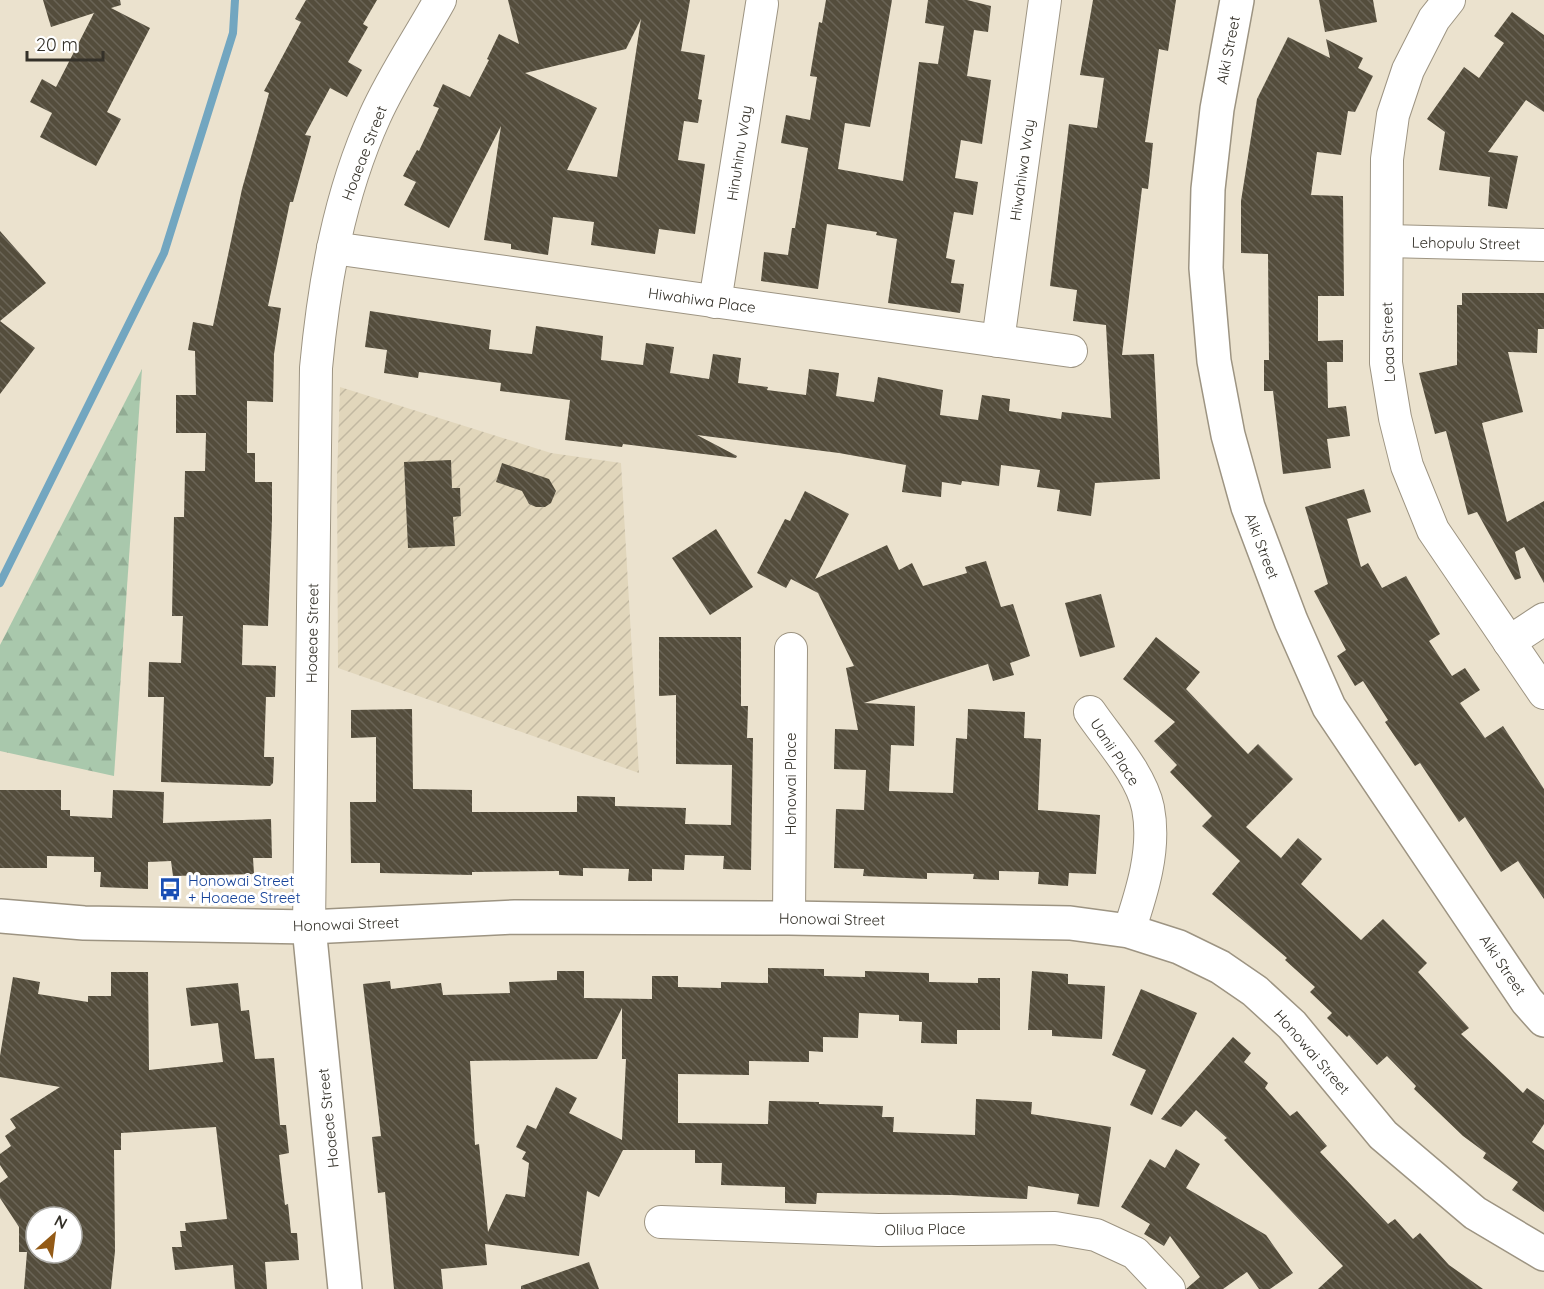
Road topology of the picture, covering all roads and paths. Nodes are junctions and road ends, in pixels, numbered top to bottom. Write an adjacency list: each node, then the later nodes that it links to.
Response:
1 (440, 0): 8 (street, Hoaeae Street)
2 (1046, 0): 10 (street, Hiwahiwa Way)
3 (1237, 0): 21 (street, Aiki Street)
4 (1449, 0): 6 (street, Loaa Street)
5 (762, 4): 9 (street, Hinuhinu Way)
6 (1387, 241): 7 (street, Lehopulu Street); 13 (street, Loaa Street)
7 (1544, 245)
8 (333, 248): 9 (street, Hiwahiwa Place); 19 (street, Hoaeae Street)
9 (715, 302): 10 (street, Hiwahiwa Place)
10 (998, 340): 11 (street, Hiwahiwa Place)
11 (1071, 351)
12 (1544, 619): 13 (street)
13 (1509, 642): 15 (street, Loaa Street)
14 (791, 649): 18 (street, Honowai Place)
15 (1544, 693)
16 (1090, 712): 20 (street, Uanii Place)
17 (0, 916): 19 (street, Honowai Street)
18 (789, 918): 19 (street, Honowai Street); 20 (street, Honowai Street)
19 (309, 927): 24 (street, Hoaeae Street)
20 (1129, 931): 23 (street, Honowai Street)
21 (1544, 1020)
22 (661, 1222): 25 (street, Olilua Place)
23 (1544, 1254)
24 (345, 1289)
25 (1169, 1289)

